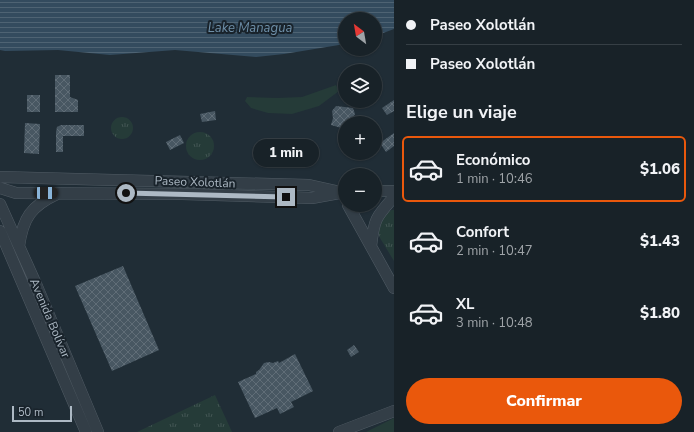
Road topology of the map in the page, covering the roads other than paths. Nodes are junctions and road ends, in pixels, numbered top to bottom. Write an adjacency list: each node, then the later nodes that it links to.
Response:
1 (0, 177): 5 (street, Paseo Xolotlán)
2 (0, 188): 6 (street, Paseo Xolotlán)
3 (382, 191): 4 (street)
4 (394, 191)
5 (338, 192)
6 (59, 193): 7 (street, Paseo Xolotlán); 13 (street)
7 (338, 195)
8 (394, 197): 12 (street)
9 (0, 204): 13 (street, Avenida Bolívar)
10 (352, 212): 12 (street)
11 (0, 231): 16 (street, Avenida Bolívar)
12 (371, 246): 14 (street)
13 (19, 247): 17 (street, Avenida Bolívar)
14 (394, 288)
15 (394, 412): 18 (street)
16 (86, 432)
17 (98, 432)
18 (339, 432)

